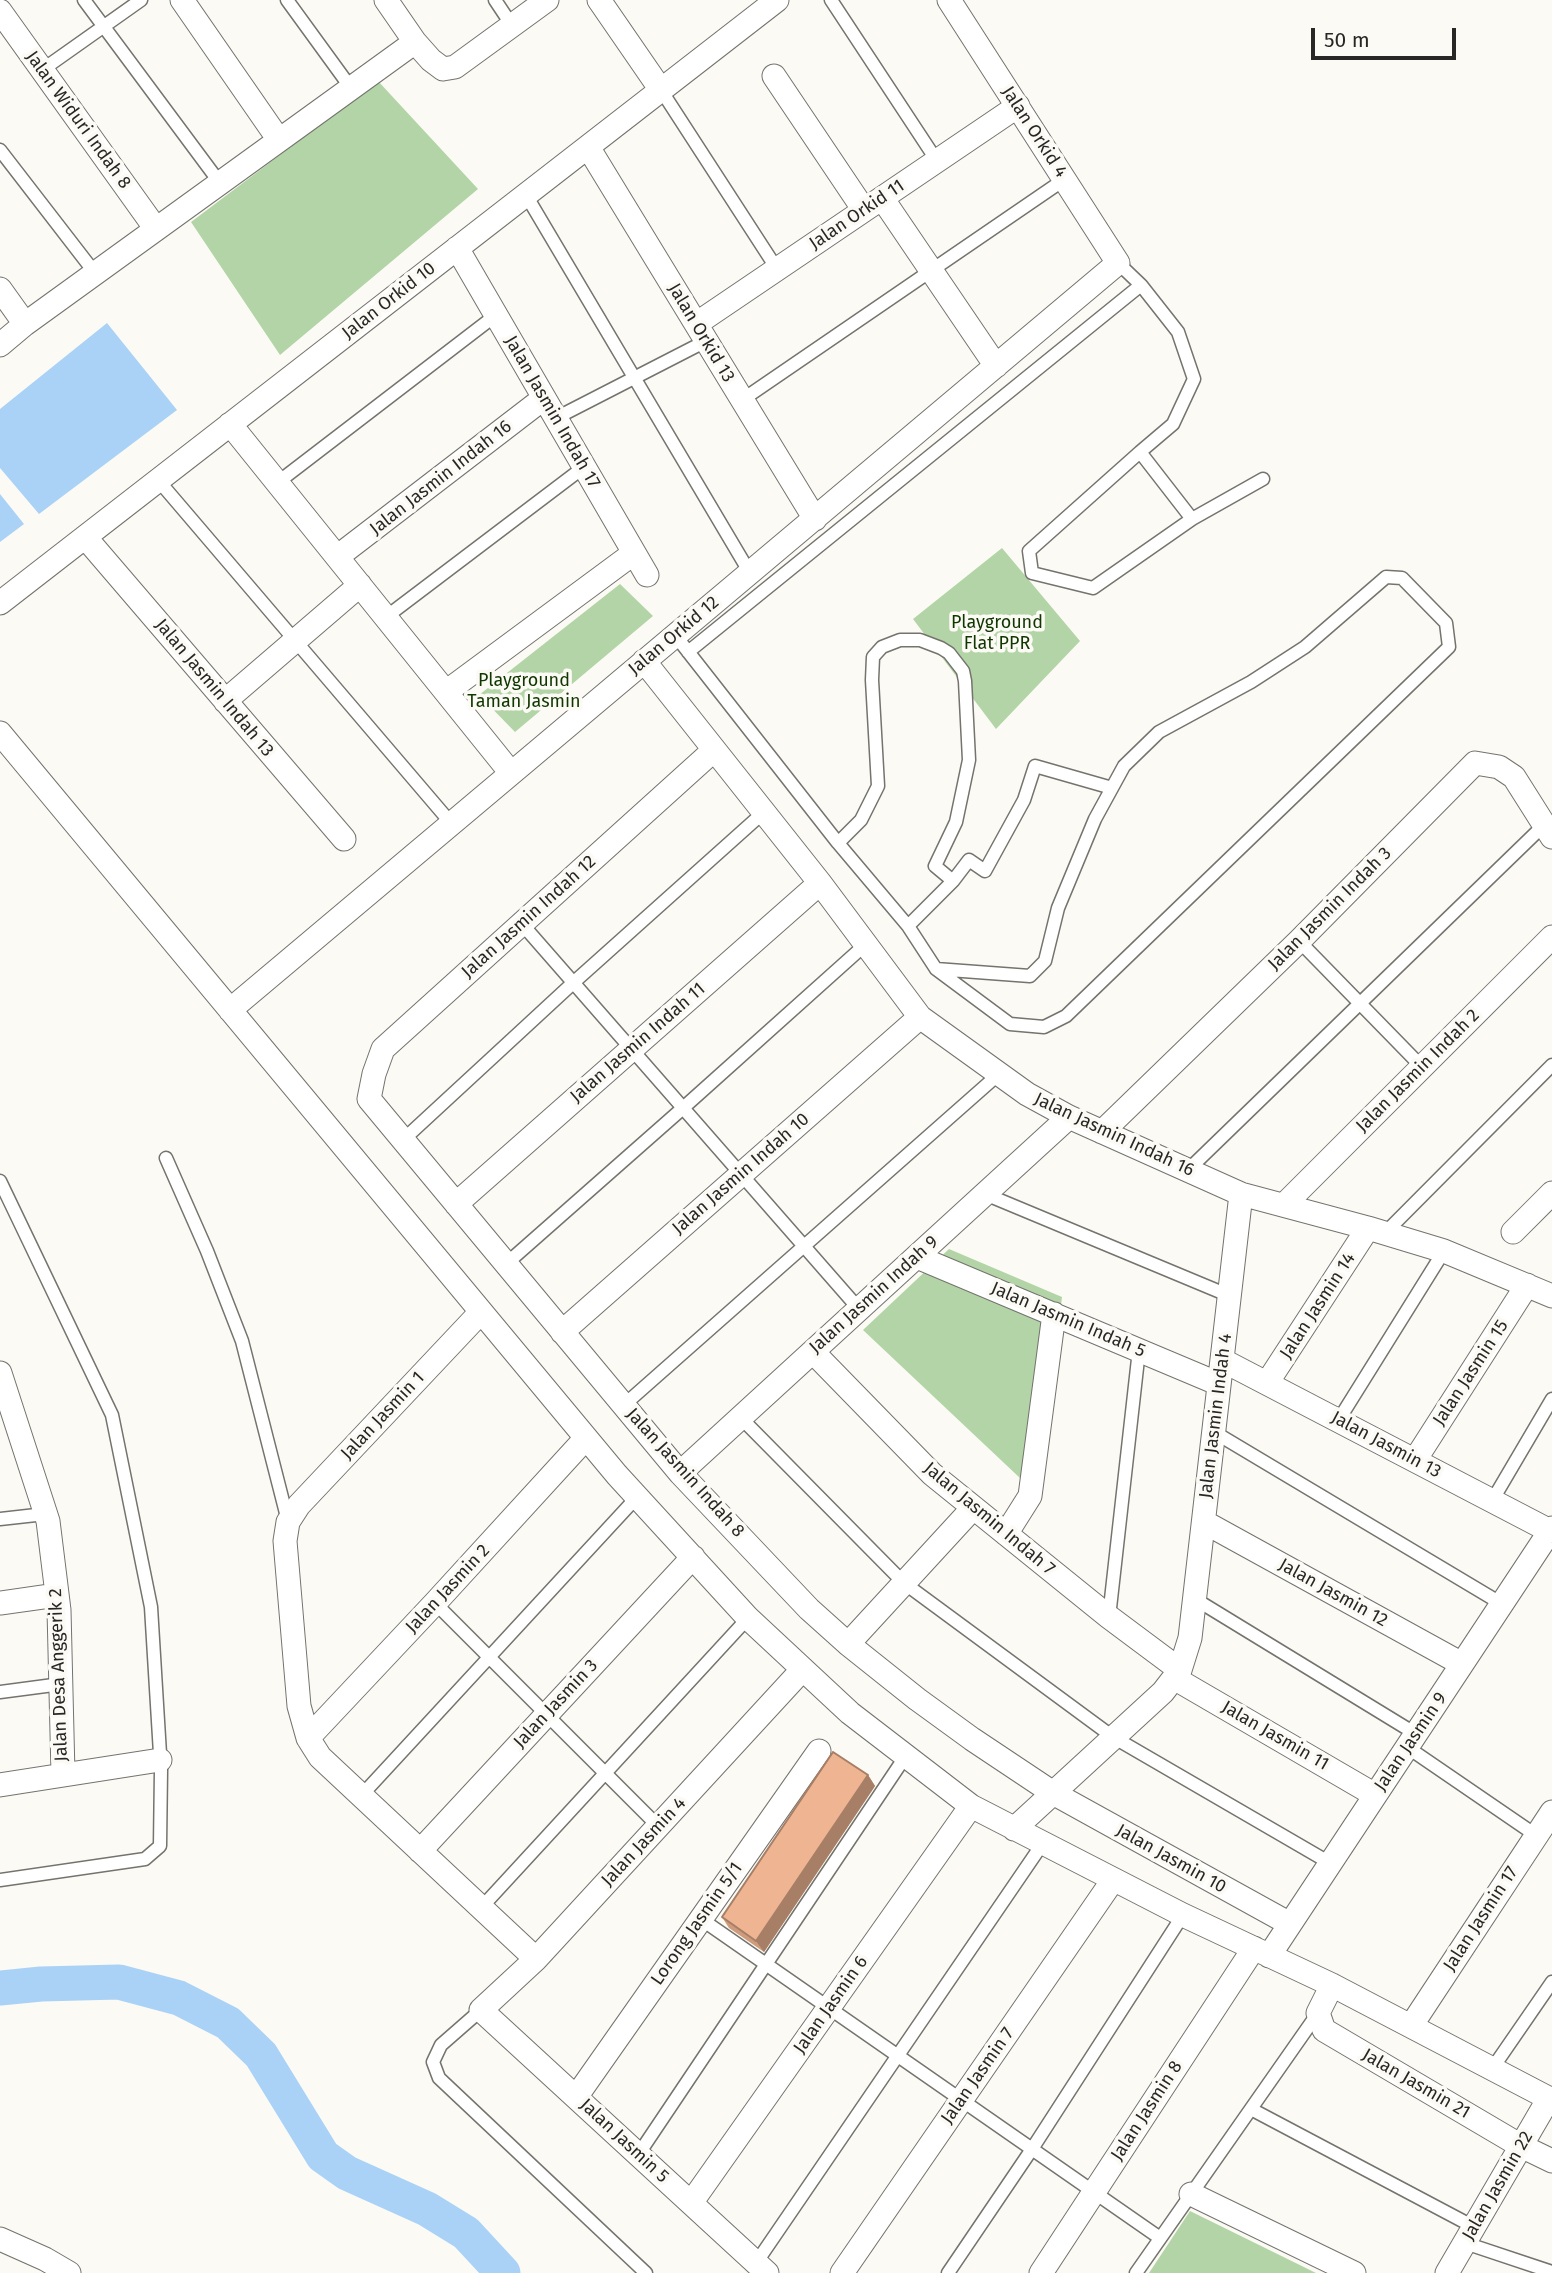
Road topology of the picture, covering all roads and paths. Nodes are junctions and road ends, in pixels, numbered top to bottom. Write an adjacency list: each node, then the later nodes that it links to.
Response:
1 (85, 0): 13 (lane)
2 (141, 0): 13 (lane)
3 (182, 0): 21 (street)
4 (287, 0): 18 (lane)
5 (386, 0): 15 (street)
6 (495, 0): 14 (lane)
7 (547, 0): 14 (street)
8 (777, 0): 19 (street, Jalan Orkid 10)
9 (831, 0): 24 (lane)
10 (949, 0): 20 (street, Jalan Orkid 4)
11 (603, 1): 19 (street)
12 (0, 11): 16 (street, Jalan Widuri Indah 8)
13 (103, 27): 16 (lane); 26 (lane)
14 (513, 27): 15 (street)
15 (415, 42): 18 (street)
16 (42, 70): 29 (street, Jalan Widuri Indah 8)
17 (774, 76): 28 (street)
18 (351, 88): 21 (street)
19 (661, 90): 22 (street, Jalan Orkid 10); 32 (lane)
20 (1017, 106): 24 (street, Jalan Orkid 11); 25 (street, Jalan Orkid 4)
21 (279, 140): 26 (street)
22 (588, 147): 27 (street, Jalan Orkid 10); 39 (street, Jalan Orkid 13)
23 (0, 150): 34 (lane)
24 (937, 161): 28 (street, Jalan Orkid 11)
25 (1065, 179): 31 (street, Jalan Orkid 4); 33 (lane)
26 (220, 183): 29 (street)
27 (526, 194): 30 (street, Jalan Orkid 10); 42 (lane)
28 (873, 204): 32 (street, Jalan Orkid 11); 33 (street)
29 (156, 229): 34 (street)
30 (457, 248): 37 (street, Jalan Jasmin Indah 17); 46 (street, Jalan Orkid 10)
31 (1118, 263): 35 (lane); 41 (street, Jalan Orkid 12)
32 (777, 269): 39 (street, Jalan Orkid 11)
33 (931, 271): 41 (street); 44 (lane)
34 (95, 273): 38 (street)
35 (1141, 285): 47 (lane); 54 (lane)
36 (0, 289): 38 (street)
37 (496, 315): 43 (street, Jalan Jasmin Indah 17); 52 (lane)
38 (25, 324): 40 (street)
39 (701, 332): 42 (lane); 44 (street, Jalan Orkid 13)
40 (0, 345)
41 (996, 366): 49 (street, Jalan Orkid 12)
42 (634, 378): 45 (lane); 61 (lane)
43 (544, 398): 45 (street, Jalan Jasmin Indah 17); 60 (street, Jalan Jasmin Indah 16)
44 (742, 400): 56 (street, Jalan Orkid 13)
45 (556, 418): 48 (street, Jalan Jasmin Indah 17)
46 (230, 424): 51 (street, Jalan Orkid 10); 52 (street)
47 (1140, 452): 57 (lane); 57 (lane)
48 (584, 467): 59 (street, Jalan Jasmin Indah 17); 65 (lane)
49 (862, 479): 53 (street, Jalan Orkid 12); 54 (lane)
50 (1263, 479): 57 (lane)
51 (158, 480): 58 (street, Jalan Orkid 10); 66 (lane)
52 (277, 483): 60 (street)
53 (842, 495): 55 (lane); 56 (street, Jalan Orkid 12)
54 (877, 498): 55 (lane)
55 (856, 515): 67 (lane)
56 (814, 519): 61 (street, Jalan Orkid 12)
57 (1192, 519)
58 (85, 537): 64 (street, Jalan Orkid 10); 70 (street, Jalan Jasmin Indah 13)
59 (634, 553): 62 (street, Jalan Jasmin Indah 17); 69 (street)
60 (337, 557): 63 (street)
61 (750, 573): 67 (street, Jalan Orkid 12)
62 (647, 575)
63 (360, 585): 65 (street); 66 (street)
64 (0, 603)
65 (386, 617): 69 (street)
66 (296, 640): 70 (street); 76 (lane)
67 (682, 643): 68 (street, Jalan Orkid 12); 79 (lane)
68 (645, 661): 72 (street, Jalan Jasmin Indah 16); 73 (street, Jalan Orkid 12)
69 (446, 692): 73 (street)
70 (225, 701): 78 (street, Jalan Jasmin Indah 13)
71 (0, 733): 90 (street)
72 (714, 750): 75 (street, Jalan Jasmin Indah 16); 82 (street, Jalan Jasmin Indah 12)
73 (511, 773): 76 (street, Jalan Orkid 12)
74 (1112, 788): 80 (lane); 87 (lane); 87 (lane)
75 (764, 812): 81 (street, Jalan Jasmin Indah 16); 88 (lane)
76 (451, 823): 90 (street, Jalan Orkid 12)
77 (1548, 831): 85 (street, Jalan Jasmin Indah 3); 89 (lane)
78 (344, 839)
79 (838, 843): 80 (lane); 83 (lane)
80 (953, 881): 83 (lane)
81 (820, 883): 86 (street, Jalan Jasmin Indah 16); 92 (street, Jalan Jasmin Indah 11)
82 (522, 924): 88 (lane); 96 (street, Jalan Jasmin Indah 12)
83 (908, 926): 87 (lane)
84 (1552, 937): 94 (street, Jalan Jasmin Indah 2)
85 (1299, 941): 89 (lane); 99 (street, Jalan Jasmin Indah 3)
86 (866, 944): 91 (street, Jalan Jasmin Indah 16); 97 (lane)
87 (936, 969)
88 (573, 983): 92 (lane); 100 (lane)
89 (1360, 1003): 94 (lane); 102 (lane)
90 (229, 1010): 120 (street)
91 (920, 1017): 95 (street, Jalan Jasmin Indah 16); 103 (street, Jalan Jasmin Indah 10)
92 (632, 1049): 97 (lane); 108 (street, Jalan Jasmin Indah 11)
93 (1552, 1065): 110 (lane)
94 (1422, 1067): 109 (street, Jalan Jasmin Indah 2)
95 (1000, 1073): 98 (street, Jalan Jasmin Indah 16); 112 (lane)
96 (369, 1099): 100 (street, Jalan Jasmin Indah 8)
97 (683, 1108): 103 (lane); 115 (lane)
98 (1069, 1117): 99 (street, Jalan Jasmin Indah 16); 106 (street, Jalan Jasmin Indah 9)
99 (1102, 1132): 102 (street, Jalan Jasmin Indah 16)
100 (403, 1140): 108 (street, Jalan Jasmin Indah 8)
101 (166, 1158): 143 (lane)
102 (1187, 1171): 107 (street, Jalan Jasmin Indah 16)
103 (741, 1174): 112 (lane); 122 (street, Jalan Jasmin Indah 10)
104 (0, 1181): 169 (lane)
105 (1552, 1193): 111 (street)
106 (985, 1194): 114 (street, Jalan Jasmin Indah 9); 117 (lane)
107 (1241, 1194): 109 (street, Jalan Jasmin Indah 16); 117 (street, Jalan Jasmin Indah 4)
108 (456, 1204): 115 (street, Jalan Jasmin Indah 8)
109 (1284, 1205): 110 (street, Jalan Jasmin Indah 16)
110 (1377, 1230): 113 (street, Jalan Jasmin Indah 16); 127 (street, Jalan Jasmin 14)
111 (1513, 1232)
112 (804, 1246): 119 (lane); 130 (lane)
113 (1444, 1251): 116 (street, Jalan Jasmin Indah 16); 132 (lane)
114 (917, 1257): 119 (street, Jalan Jasmin Indah 9); 121 (street, Jalan Jasmin Indah 5)
115 (506, 1264): 122 (street, Jalan Jasmin Indah 8)
116 (1527, 1286): 118 (street, Jalan Jasmin Indah 16); 136 (street, Jalan Jasmin 15)
117 (1230, 1296): 125 (street, Jalan Jasmin Indah 4)
118 (1552, 1296)
119 (859, 1310): 124 (street, Jalan Jasmin Indah 9)
120 (480, 1313): 135 (street); 143 (street, Jalan Jasmin 1)
121 (1054, 1314): 123 (street, Jalan Jasmin Indah 5); 146 (street)
122 (562, 1332): 130 (street, Jalan Jasmin Indah 8)
123 (1139, 1350): 128 (street, Jalan Jasmin Indah 5); 154 (lane)
124 (813, 1352): 131 (street, Jalan Jasmin Indah 9); 140 (street, Jalan Jasmin Indah 7)
125 (1222, 1360): 127 (street, Jalan Jasmin 13); 128 (street, Jalan Jasmin Indah 4)
126 (0, 1373): 133 (street, Jalan Desa Anggerik 2)
127 (1267, 1383): 132 (street, Jalan Jasmin 13)
128 (1219, 1384): 134 (street, Jalan Jasmin Indah 4)
129 (1552, 1399): 139 (lane)
130 (624, 1405): 137 (street, Jalan Jasmin Indah 8)
131 (741, 1418): 137 (street, Jalan Jasmin Indah 9); 148 (lane)
132 (1338, 1420): 136 (street, Jalan Jasmin 13)
133 (9, 1425): 141 (street, Jalan Desa Anggerik 2)
134 (1214, 1432): 144 (street, Jalan Jasmin Indah 4); 153 (lane)
135 (586, 1438): 138 (street); 152 (street, Jalan Jasmin 2)
136 (1415, 1460): 139 (street, Jalan Jasmin 13)
137 (680, 1473): 156 (street, Jalan Jasmin Indah 8)
138 (637, 1497): 147 (street); 157 (lane)
139 (1492, 1501): 145 (street, Jalan Jasmin 13)
140 (973, 1508): 146 (street, Jalan Jasmin Indah 7); 148 (street)
141 (46, 1514): 142 (lane); 149 (street, Jalan Desa Anggerik 2)
142 (0, 1519)
143 (288, 1522): 165 (street)
144 (1204, 1522): 150 (street, Jalan Jasmin Indah 4); 158 (street, Jalan Jasmin 12)
145 (1551, 1530): 153 (street, Jalan Jasmin 9)
146 (1006, 1534): 154 (street, Jalan Jasmin Indah 7)
147 (693, 1557): 155 (street); 163 (street, Jalan Jasmin 3)
148 (904, 1583): 156 (street); 164 (lane)
149 (57, 1595): 151 (street); 161 (street, Jalan Desa Anggerik 2)
150 (1195, 1600): 160 (street, Jalan Jasmin Indah 4); 166 (lane)
151 (0, 1603)
152 (435, 1603): 157 (lane); 165 (street, Jalan Jasmin 2)
153 (1502, 1604): 158 (street, Jalan Jasmin 9)
154 (1109, 1617): 160 (street, Jalan Jasmin Indah 7)
155 (748, 1618): 159 (street); 170 (lane)
156 (848, 1644): 173 (street, Jalan Jasmin Indah 8)
157 (489, 1658): 163 (lane); 175 (lane)
158 (1462, 1664): 166 (street, Jalan Jasmin 9)
159 (802, 1670): 168 (street); 178 (street, Jalan Jasmin 4)
160 (1177, 1674): 164 (street); 174 (street, Jalan Jasmin 11)
161 (61, 1684): 162 (lane); 171 (street, Jalan Desa Anggerik 2)
162 (0, 1692)
163 (546, 1714): 170 (lane); 182 (street, Jalan Jasmin 3)
164 (1113, 1737): 173 (street); 183 (lane)
165 (308, 1738): 175 (street)
166 (1411, 1741): 174 (street, Jalan Jasmin 9); 180 (lane)
167 (819, 1751): 188 (street, Lorong Jasmin 5/1)
168 (905, 1757): 176 (street); 192 (lane)
169 (160, 1760): 171 (street, Jalan Desa Anggerik 2); 184 (lane)
170 (605, 1773): 178 (lane); 186 (lane)
171 (63, 1774): 172 (street, Jalan Desa Anggerik 2)
172 (0, 1784)
173 (1053, 1793): 179 (street); 189 (street, Jalan Jasmin 10)
174 (1375, 1795): 183 (street, Jalan Jasmin 9)
175 (361, 1796): 182 (street)
176 (971, 1807): 179 (street); 195 (street, Jalan Jasmin 6)
177 (1552, 1812): 180 (street, Jalan Jasmin 17)
178 (658, 1826): 191 (street, Jalan Jasmin 4)
179 (1014, 1829): 181 (street)
180 (1536, 1836): 198 (street, Jalan Jasmin 17)
181 (1043, 1843): 185 (street); 199 (lane)
182 (420, 1850): 186 (street)
183 (1330, 1863): 189 (street, Jalan Jasmin 9)
184 (0, 1880)
185 (1113, 1880): 187 (street); 203 (street, Jalan Jasmin 7)
186 (481, 1908): 191 (street)
187 (1183, 1915): 190 (street); 206 (lane)
188 (701, 1919): 192 (lane); 201 (street, Lorong Jasmin 5/1)
189 (1290, 1924): 190 (street, Jalan Jasmin 9)
190 (1262, 1952): 194 (street); 209 (street, Jalan Jasmin 8)
191 (536, 1959): 196 (street, Jalan Jasmin 4)
192 (765, 1964): 195 (lane); 207 (lane)
193 (1552, 1982): 200 (lane)
194 (1332, 1985): 197 (street); 198 (street)
195 (829, 2008): 199 (lane); 211 (street, Jalan Jasmin 6)
196 (481, 2010): 201 (street, Jalan Jasmin 5); 218 (lane)
197 (1318, 2013): 204 (lane); 205 (street, Jalan Jasmin 21)
198 (1411, 2026): 200 (street)
199 (898, 2056): 203 (lane); 215 (lane)
200 (1492, 2069): 202 (street)
201 (576, 2097): 207 (street, Jalan Jasmin 5)
202 (1550, 2099): 205 (street, Jalan Jasmin 22)
203 (961, 2100): 206 (lane); 219 (street, Jalan Jasmin 7)
204 (1251, 2109): 210 (lane); 212 (lane)
205 (1521, 2146): 208 (street, Jalan Jasmin 21); 212 (street, Jalan Jasmin 22)
206 (1032, 2149): 209 (lane); 220 (lane)
207 (638, 2155): 211 (street, Jalan Jasmin 5)
208 (1552, 2161)
209 (1094, 2192): 213 (lane); 221 (street, Jalan Jasmin 8)
210 (1191, 2194): 213 (lane); 223 (street)
211 (691, 2203): 215 (street, Jalan Jasmin 5)
212 (1470, 2235): 216 (lane); 224 (street, Jalan Jasmin 22)
213 (1160, 2238): 222 (lane)
214 (0, 2239): 217 (street)
215 (761, 2268)
216 (1552, 2272)
217 (69, 2273)
218 (646, 2273)
219 (842, 2273)
220 (948, 2273)
221 (1041, 2273)
222 (1136, 2273)
223 (1354, 2273)
224 (1447, 2273)

